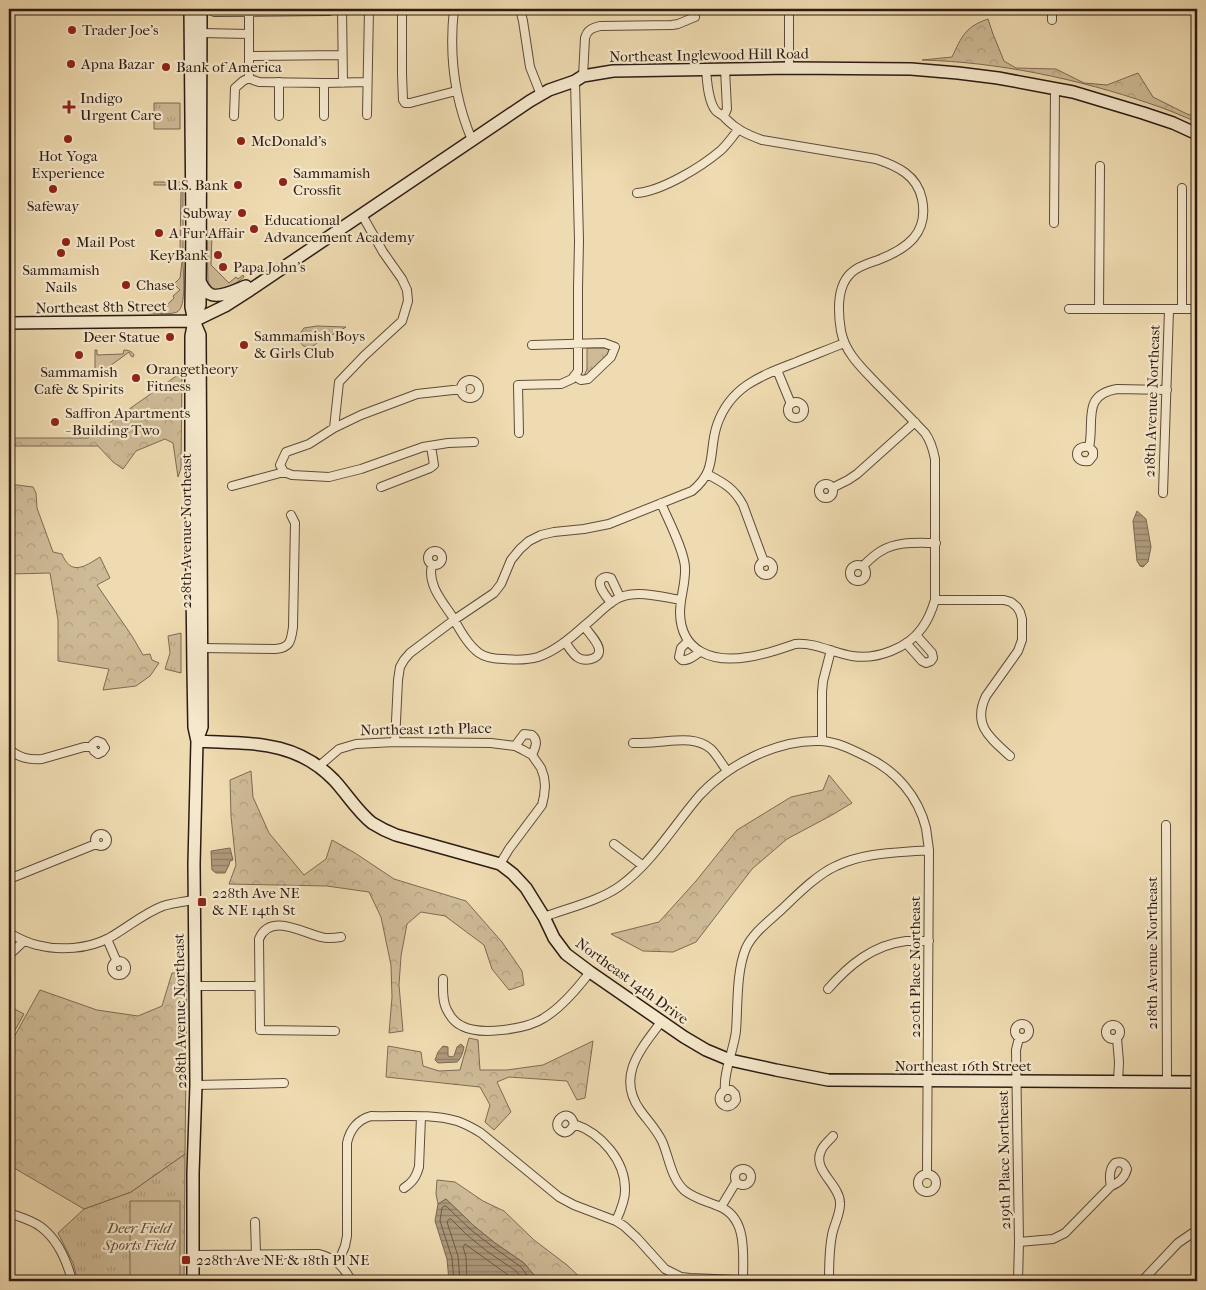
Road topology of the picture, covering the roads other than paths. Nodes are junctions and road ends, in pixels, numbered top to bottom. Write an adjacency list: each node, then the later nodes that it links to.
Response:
1 (190, 9): 15 (street, 228th Avenue Northeast)
2 (201, 9): 15 (street, 228th Avenue Northeast)
3 (337, 9): 11 (street)
4 (342, 9): 17 (street)
5 (368, 9): 26 (street)
6 (402, 9): 29 (street)
7 (454, 9): 29 (street)
8 (520, 9): 30 (street)
9 (789, 9): 19 (street)
10 (1052, 9): 14 (street)
11 (249, 10): 12 (street); 16 (street)
12 (214, 12)
13 (695, 17): 23 (street)
14 (1052, 20)
15 (196, 34): 16 (street); 40 (street, 228th Avenue Northeast); 40 (street, 228th Avenue Northeast)
16 (249, 34): 18 (street)
17 (342, 55): 18 (street); 25 (street)
18 (249, 56): 22 (street)
19 (789, 68): 20 (street, Northeast Inglewood Hill Road); 28 (street, Northeast Inglewood Hill Road)
20 (725, 69): 21 (street, Northeast Inglewood Hill Road); 35 (street)
21 (706, 70): 23 (street, Northeast Inglewood Hill Road); 35 (street)
22 (249, 78): 24 (street); 32 (street)
23 (579, 79): 30 (street, Northeast Inglewood Hill Road); 54 (street)
24 (279, 82): 27 (street); 33 (street)
25 (342, 82): 26 (street); 27 (street)
26 (367, 82): 31 (street)
27 (324, 83): 34 (street)
28 (1055, 88): 37 (street, Northeast Inglewood Hill Road); 44 (street)
29 (456, 91): 38 (street)
30 (541, 95): 38 (street, Northeast Inglewood Hill Road)
31 (367, 115)
32 (234, 116)
33 (279, 116)
34 (324, 116)
35 (724, 116): 36 (street)
36 (738, 130): 42 (street); 55 (street)
37 (1197, 134)
38 (472, 140): 43 (street, Northeast Inglewood Hill Road)
39 (1100, 166): 48 (street)
40 (196, 170): 46 (street, 228th Avenue Northeast); 52 (street, 228th Avenue Northeast)
41 (1182, 188): 49 (street)
42 (637, 193)
43 (362, 215): 45 (street, Northeast Inglewood Hill Road); 63 (street)
44 (1054, 223)
45 (280, 270): 46 (street); 52 (street, Northeast Inglewood Hill Road)
46 (200, 281): 52 (street, 228th Avenue Northeast)
47 (1069, 309): 48 (street)
48 (1099, 309): 50 (street)
49 (1182, 309): 50 (street); 51 (street)
50 (1169, 310): 60 (street, 218th Avenue Northeast)
51 (1197, 310)
52 (194, 321): 53 (street, Northeast 8th Street); 73 (street, 228th Avenue Northeast); 77 (street, 228th Avenue Northeast)
53 (9, 323)
54 (578, 343): 56 (street); 58 (street); 58 (street)
55 (844, 343): 57 (street); 62 (street)
56 (532, 345)
57 (776, 370): 61 (street); 69 (street)
58 (574, 376): 64 (street)
59 (462, 389): 63 (street)
60 (1167, 390): 67 (street); 74 (street, 218th Avenue Northeast)
61 (791, 404)
62 (915, 422): 72 (street); 78 (street)
63 (334, 428): 68 (street)
64 (519, 433)
65 (474, 442): 66 (street)
66 (431, 446): 68 (street); 71 (street)
67 (1089, 447)
68 (284, 472): 70 (street)
69 (708, 474): 75 (street); 79 (street)
70 (232, 486)
71 (381, 487)
72 (832, 488)
73 (191, 490): 77 (street); 93 (street, 228th Avenue Northeast)
74 (1162, 494)
75 (661, 503): 83 (street); 86 (street)
76 (291, 515): 90 (street)
77 (201, 533): 90 (street, 228th Avenue Northeast)
78 (936, 543): 81 (street); 84 (street)
79 (764, 562)
80 (432, 565): 86 (street)
81 (863, 566)
82 (620, 597): 83 (street); 85 (street); 85 (street)
83 (681, 600): 88 (street)
84 (936, 600): 91 (street); 102 (street)
85 (611, 603): 87 (street)
86 (454, 620): 89 (street); 96 (street)
87 (584, 626): 89 (street); 89 (street)
88 (688, 641): 92 (street); 92 (street)
89 (565, 642)
90 (202, 648): 93 (street); 94 (street, 228th Avenue Northeast)
91 (831, 650): 92 (street); 95 (street)
92 (700, 652)
93 (194, 679): 94 (street, 228th Avenue Northeast)
94 (197, 741): 103 (street); 112 (street, 228th Avenue Northeast)
95 (822, 741): 104 (street); 108 (street)
96 (395, 742): 99 (street, Northeast 12th Place); 103 (street, Northeast 12th Place)
97 (633, 744): 104 (street)
98 (92, 746): 100 (street)
99 (515, 746): 101 (street); 101 (street)
100 (9, 749)
101 (532, 756): 109 (street)
102 (1010, 756)
103 (318, 766): 109 (street, Northeast 14th Drive)
104 (727, 771): 110 (street)
105 (1166, 824): 134 (street, 218th Avenue Northeast)
106 (96, 844): 111 (street)
107 (614, 844): 110 (street)
108 (929, 850): 118 (street, 220th Place Northeast); 130 (street)
109 (500, 864): 113 (street, Northeast 14th Drive)
110 (642, 865): 113 (street)
111 (9, 878)
112 (193, 900): 116 (street); 123 (street, 228th Avenue Northeast)
113 (544, 917): 121 (street, Northeast 14th Drive)
114 (9, 933): 117 (street)
115 (341, 938): 124 (street)
116 (107, 939): 117 (street); 120 (street)
117 (24, 941): 119 (street)
118 (929, 941): 125 (street); 131 (street, 220th Place Northeast)
119 (9, 956)
120 (116, 962)
121 (590, 972): 122 (street); 126 (street, Northeast 14th Drive)
122 (443, 980)
123 (194, 986): 124 (street); 137 (street, 228th Avenue Northeast)
124 (259, 986): 127 (street)
125 (828, 989)
126 (661, 1022): 130 (street, Northeast 14th Drive); 146 (street)
127 (335, 1031)
128 (1019, 1038): 132 (street, 219th Place Northeast)
129 (1117, 1038): 133 (street)
130 (730, 1060): 131 (street, Northeast 16th Street); 138 (street)
131 (928, 1081): 132 (street, Northeast 16th Street); 142 (street, 220th Place Northeast)
132 (1016, 1082): 133 (street, Northeast 16th Street); 151 (street, 219th Place Northeast)
133 (1118, 1082): 134 (street, Northeast 16th Street)
134 (1166, 1082): 135 (street, Northeast 16th Street)
135 (1197, 1082)
136 (284, 1084): 137 (street)
137 (196, 1086): 153 (street, 228th Avenue Northeast)
138 (725, 1090)
139 (421, 1117): 145 (street); 148 (street); 154 (street)
140 (574, 1124): 148 (street)
141 (834, 1136): 156 (street)
142 (927, 1174)
143 (736, 1182): 146 (street)
144 (1111, 1186): 151 (street)
145 (404, 1188)
146 (721, 1207): 155 (street)
147 (9, 1213): 157 (street)
148 (616, 1221): 155 (street)
149 (255, 1222): 152 (street)
150 (1196, 1231): 162 (street)
151 (1019, 1242): 161 (street, 219th Place Northeast)
152 (256, 1254): 153 (street); 154 (street)
153 (193, 1255): 158 (street, 228th Avenue Northeast)
154 (338, 1263): 159 (street)
155 (740, 1280): 156 (street)
156 (829, 1280): 160 (street)
157 (72, 1281)
158 (193, 1281)
159 (351, 1281)
160 (927, 1281): 161 (street)
161 (1018, 1281)
162 (1142, 1281)

